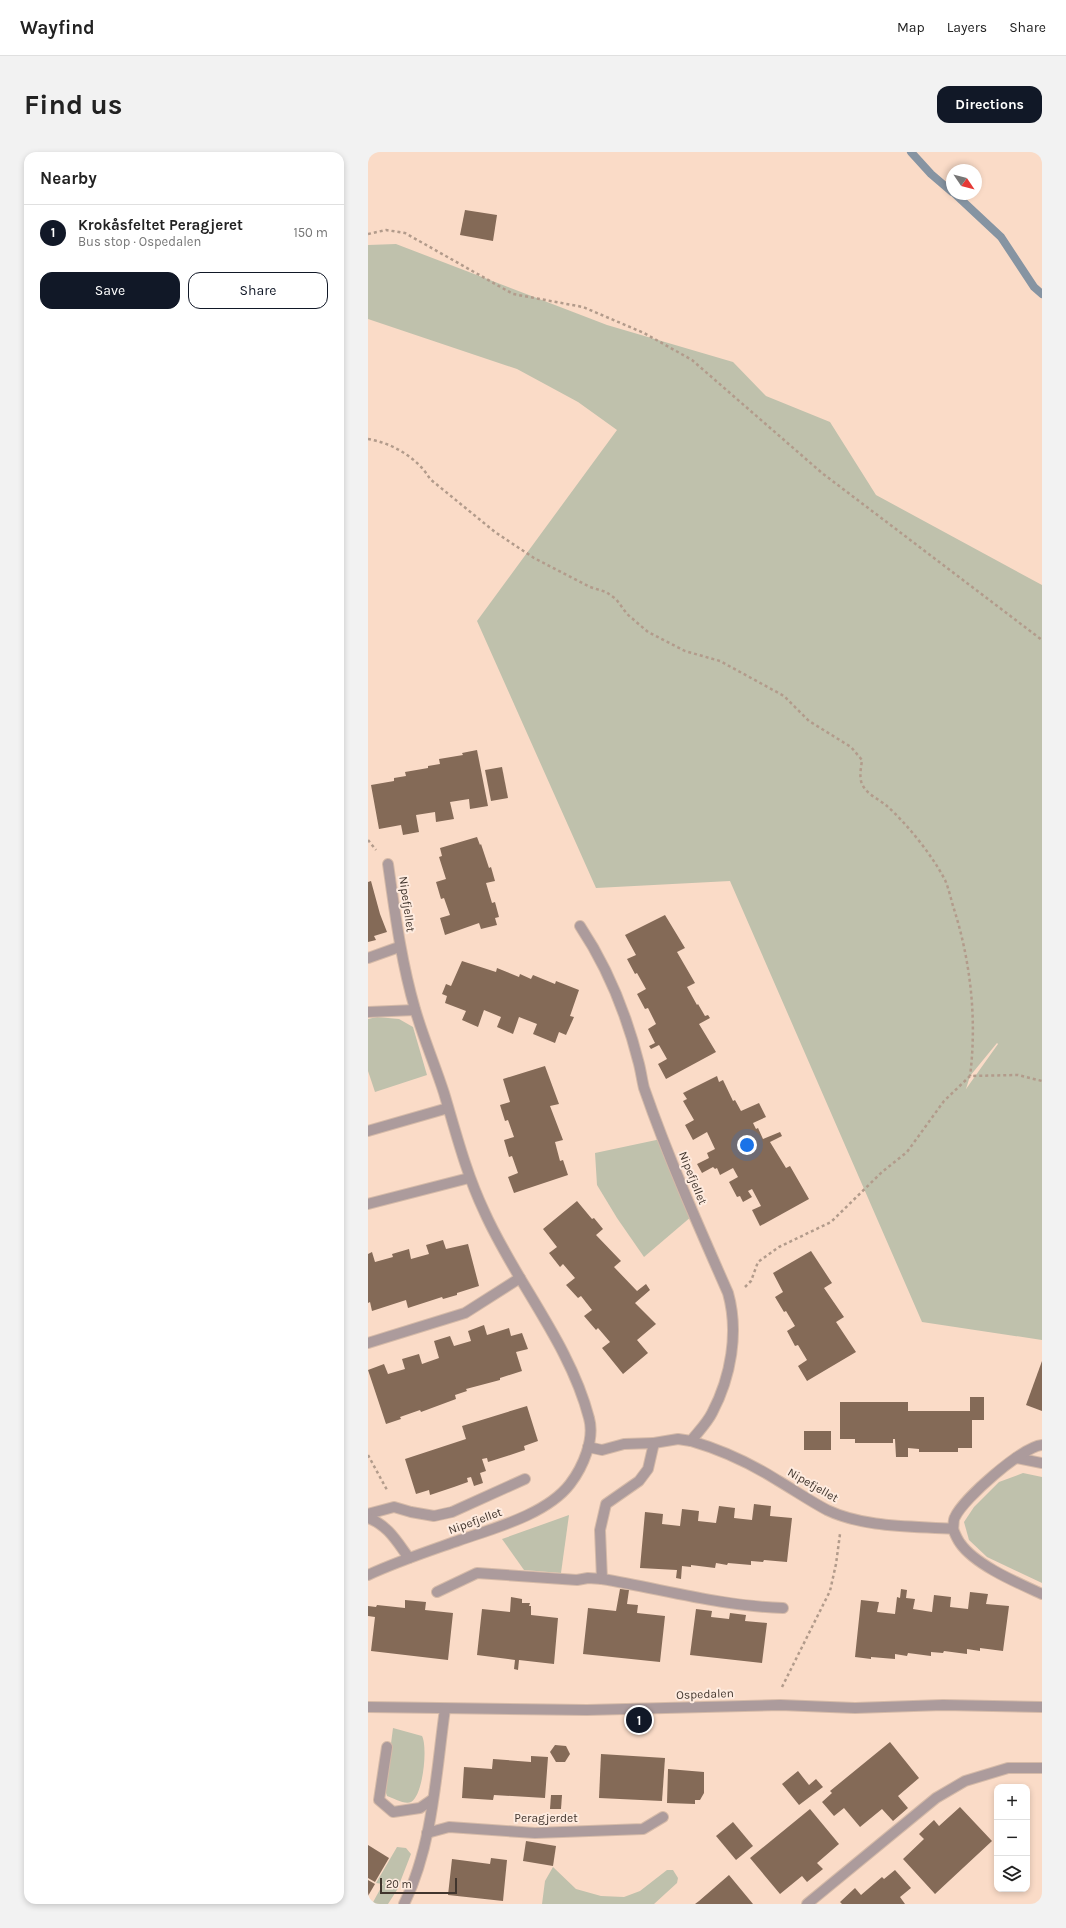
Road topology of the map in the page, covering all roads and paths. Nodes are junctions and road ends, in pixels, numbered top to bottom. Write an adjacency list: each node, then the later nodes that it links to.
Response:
1 (368, 234): 3 (path)
2 (368, 439): 10 (path)
3 (1042, 640)
4 (388, 864): 6 (street, Nipefjellet)
5 (580, 926): 17 (street, Nipefjellet)
6 (399, 947): 7 (street, Nipefjellet); 8 (street, Nipefjellet)
7 (368, 958)
8 (415, 1010): 9 (street); 12 (street, Nipefjellet)
9 (368, 1012)
10 (970, 1076): 11 (path); 17 (path)
11 (1042, 1081)
12 (448, 1108): 13 (street); 14 (street, Nipefjellet)
13 (368, 1131)
14 (469, 1178): 15 (street); 16 (street, Nipefjellet)
15 (368, 1204)
16 (520, 1278): 18 (street); 22 (street, Nipefjellet)
17 (730, 1301): 19 (street, Nipefjellet)
18 (368, 1343)
19 (691, 1441): 20 (street, Nipefjellet); 29 (street, Nipefjellet)
20 (654, 1443): 22 (street, Nipefjellet); 34 (street)
21 (1042, 1445): 24 (street)
22 (588, 1447): 32 (street, Nipefjellet)
23 (368, 1454): 27 (path)
24 (1016, 1458): 25 (street); 31 (street)
25 (1042, 1463)
26 (525, 1479): 27 (street, Nipefjellet)
27 (394, 1507): 28 (street)
28 (368, 1514)
29 (845, 1516): 31 (street, Nipefjellet); 38 (path)
30 (368, 1518): 32 (street)
31 (953, 1529): 36 (street)
32 (409, 1558): 33 (street, Nipefjellet)
33 (368, 1575)
34 (602, 1579): 35 (street); 37 (street)
35 (437, 1592)
36 (1042, 1594)
37 (783, 1608)
38 (780, 1705): 40 (street, Ospedalen); 41 (street, Ospedalen)
39 (368, 1707): 41 (street, Ospedalen)
40 (1042, 1707)
41 (445, 1709): 44 (street)
42 (387, 1747): 44 (street)
43 (1042, 1768): 48 (street)
44 (432, 1799): 46 (street)
45 (663, 1817): 46 (street, Peragjerdet)
46 (427, 1833): 47 (street)
47 (404, 1904)
48 (807, 1904)

